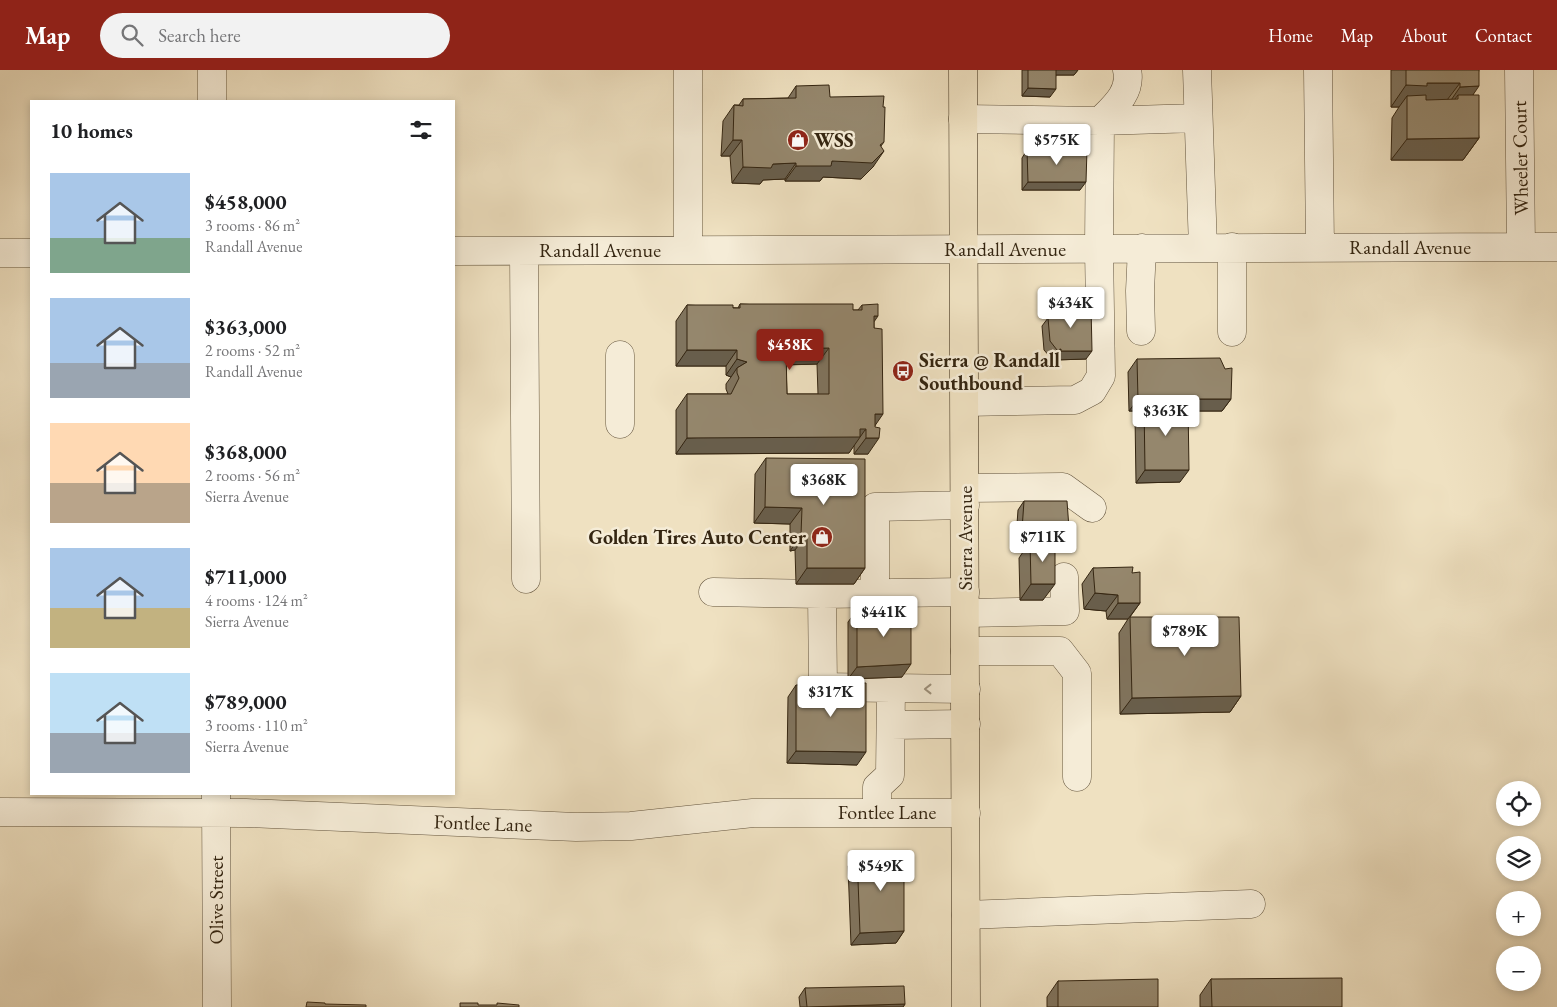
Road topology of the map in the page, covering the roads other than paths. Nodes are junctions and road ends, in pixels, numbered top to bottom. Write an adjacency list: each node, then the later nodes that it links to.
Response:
1 (212, 70): 8 (street)
2 (688, 70): 20 (street)
3 (963, 70): 10 (main road, Sierra Avenue)
4 (1127, 70): 11 (street)
5 (1197, 70): 9 (street)
6 (1318, 70): 14 (street)
7 (1519, 70): 12 (street, Wheeler Court)
8 (212, 100)
9 (1197, 118): 11 (street); 18 (street)
10 (963, 119): 11 (street); 19 (main road, Sierra Avenue)
11 (1100, 121): 16 (street)
12 (1520, 246): 14 (street, Randall Avenue); 15 (street, Randall Avenue)
13 (1232, 247): 14 (street, Randall Avenue); 18 (street, Randall Avenue); 26 (street)
14 (1320, 247)
15 (1557, 247)
16 (1099, 248): 17 (street, Randall Avenue); 19 (street, Randall Avenue); 28 (street)
17 (1142, 248): 18 (street, Randall Avenue); 25 (street)
18 (1203, 248)
19 (964, 249): 20 (street, Randall Avenue); 28 (main road, Sierra Avenue)
20 (688, 250): 22 (street, Randall Avenue)
21 (455, 251): 22 (street, Randall Avenue)
22 (524, 251): 33 (street)
23 (30, 253): 24 (street)
24 (0, 254)
25 (1141, 331)
26 (1232, 332)
27 (620, 355): 29 (street)
28 (965, 402): 30 (main road, Sierra Avenue)
29 (620, 424)
30 (965, 497): 31 (street); 35 (street); 37 (main road, Sierra Avenue)
31 (1092, 508)
32 (1064, 577): 37 (street)
33 (526, 579)
34 (713, 592): 36 (street)
35 (875, 593): 36 (street); 37 (street)
36 (822, 594): 39 (street)
37 (966, 603): 38 (main road, Sierra Avenue)
38 (965, 651): 40 (main road, Sierra Avenue); 43 (street)
39 (891, 688): 40 (street, one-way to 39); 42 (street)
40 (966, 689): 41 (main road, Sierra Avenue)
41 (966, 724): 42 (street); 47 (main road, Sierra Avenue)
42 (891, 725): 46 (street)
43 (1077, 777)
44 (216, 803): 45 (street, Fontlee Lane); 46 (street, Fontlee Lane); 50 (street, Olive Street)
45 (0, 812)
46 (877, 812): 47 (street, Fontlee Lane)
47 (966, 812): 49 (main road, Sierra Avenue)
48 (1251, 904): 49 (street)
49 (966, 915): 51 (main road, Sierra Avenue)
50 (217, 1007)
51 (966, 1007)

